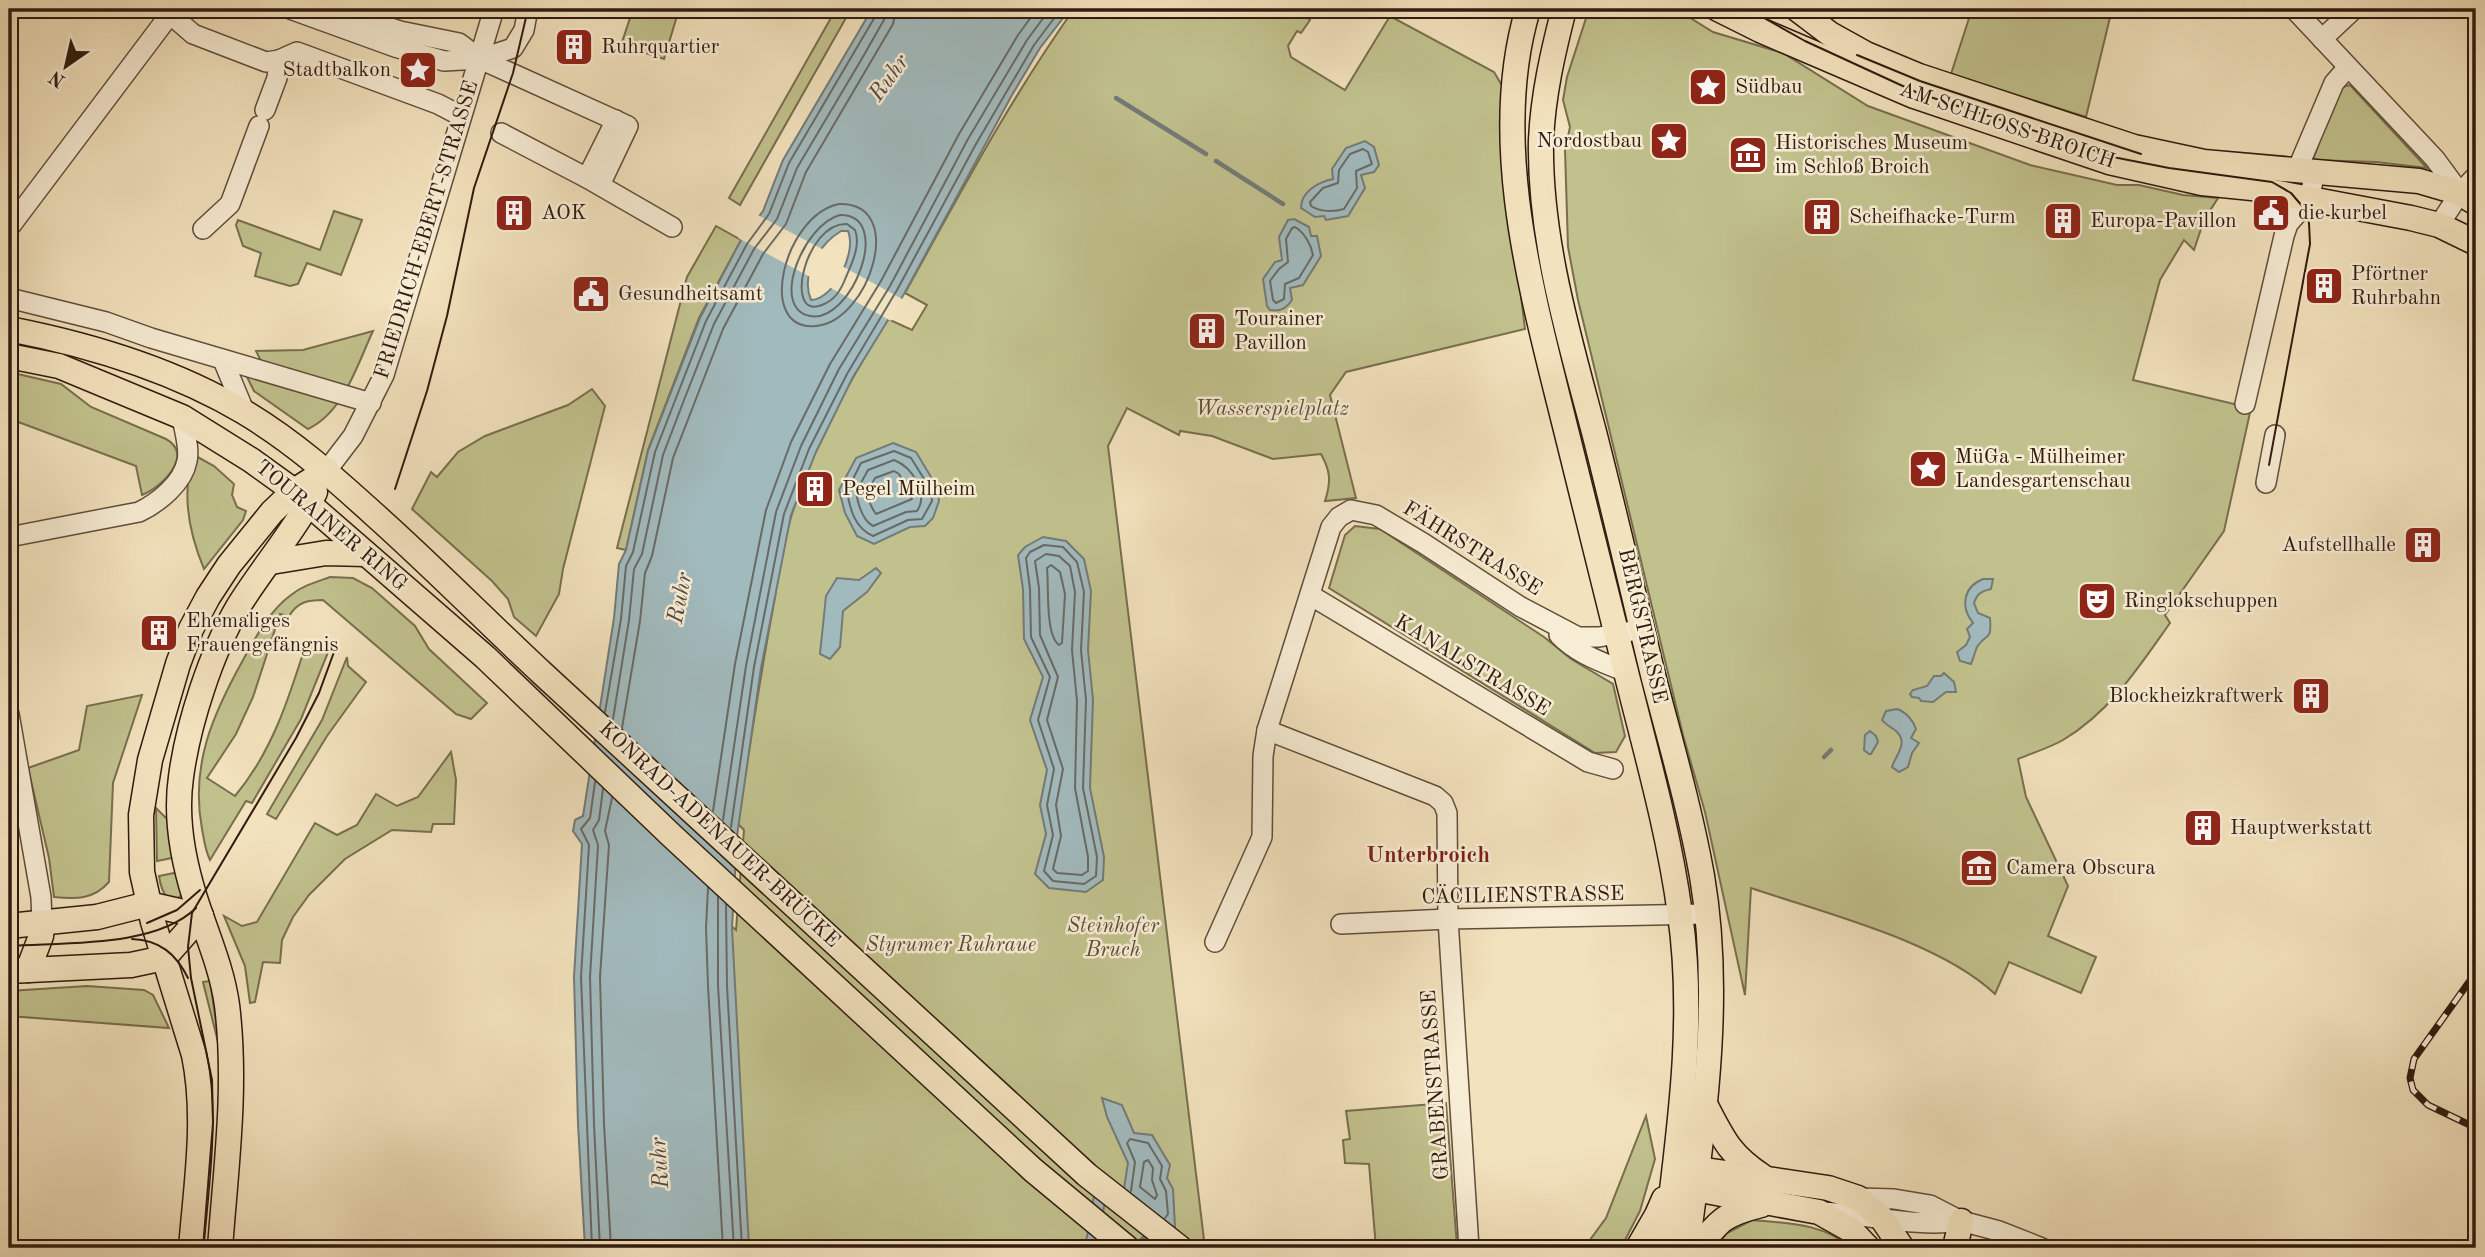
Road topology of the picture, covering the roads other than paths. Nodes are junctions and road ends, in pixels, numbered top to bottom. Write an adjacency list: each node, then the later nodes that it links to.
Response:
1 (290, 9): 12 (street)
2 (333, 9): 12 (street)
3 (494, 9): 14 (street, FRIEDRICH-EBERT-STRASSE)
4 (528, 9): 14 (street, FRIEDRICH-EBERT-STRASSE)
5 (1528, 9): 46 (main road, BERGSTRASSE)
6 (1564, 9): 45 (main road, BERGSTRASSE)
7 (1718, 9): 22 (main road, AM SCHLOSS BROICH)
8 (1797, 9): 19 (main road, AM SCHLOSS BROICH)
9 (2294, 9): 13 (street)
10 (2354, 9): 13 (street)
11 (172, 12): 15 (street); 25 (street)
12 (399, 31): 14 (street)
13 (2322, 39): 16 (street)
14 (480, 59): 17 (street, FRIEDRICH-EBERT-STRASSE); 20 (street)
15 (279, 60): 17 (street); 26 (street)
16 (2348, 67): 19 (street); 21 (street)
17 (461, 116): 32 (street, FRIEDRICH-EBERT-STRASSE)
18 (501, 133): 20 (street)
19 (2306, 171): 21 (main road, AM SCHLOSS BROICH); 22 (street)
20 (594, 181): 24 (street)
21 (2471, 191): 23 (street)
22 (2309, 200): 23 (main road, AM SCHLOSS BROICH); 33 (street)
23 (2439, 225): 27 (main road, AM SCHLOSS BROICH)
24 (672, 227)
25 (9, 228)
26 (203, 229)
27 (2476, 243)
28 (9, 298): 31 (street)
29 (9, 329): 34 (main road, TOURAINER RING)
30 (9, 356): 35 (main road, TOURAINER RING)
31 (223, 360): 32 (street); 34 (street)
32 (371, 403): 37 (street, FRIEDRICH-EBERT-STRASSE)
33 (2245, 404)
34 (245, 413): 37 (main road, TOURAINER RING)
35 (182, 417): 39 (main road, TOURAINER RING); 40 (street)
36 (2275, 436): 38 (street)
37 (327, 470): 39 (main road, FRIEDRICH-EBERT-STRASSE); 74 (main road, KONRAD-ADENAUER-BRÜCKE)
38 (2266, 483)
39 (301, 498): 41 (main road, TOURAINER RING); 42 (main road, FRIEDRICH-EBERT-STRASSE); 52 (main road, FRIEDRICH-EBERT-STRASSE)
40 (9, 537)
41 (366, 554): 42 (main road); 47 (main road, TOURAINER RING)
42 (271, 562): 55 (main road, FRIEDRICH-EBERT-STRASSE)
43 (1310, 595): 44 (street, FÄHRSTRASSE); 50 (street); 51 (street, KANALSTRASSE)
44 (1552, 626): 46 (street, FÄHRSTRASSE); 48 (street, FÄHRSTRASSE)
45 (1643, 629): 46 (street, FÄHRSTRASSE); 53 (main road, BERGSTRASSE)
46 (1618, 635): 48 (main road, BERGSTRASSE)
47 (485, 657): 73 (main road, KONRAD-ADENAUER-BRÜCKE)
48 (1626, 672): 54 (main road, BERGSTRASSE)
49 (9, 714): 57 (street)
50 (1267, 730): 56 (street, GRABENSTRASSE); 60 (street)
51 (1613, 769)
52 (148, 904): 55 (main road); 57 (main road); 61 (main road, FRIEDRICH-EBERT-STRASSE)
53 (1707, 914): 54 (street, CÄCILIENSTRASSE); 63 (main road, BERGSTRASSE)
54 (1680, 915): 56 (street, CÄCILIENSTRASSE); 64 (main road, BERGSTRASSE)
55 (201, 916): 61 (main road); 72 (main road, FRIEDRICH-EBERT-STRASSE)
56 (1448, 919): 58 (street, CÄCILIENSTRASSE); 75 (street, GRABENSTRASSE)
57 (42, 923): 59 (main road); 62 (main road)
58 (1341, 924)
59 (9, 926)
60 (1214, 942)
61 (164, 958): 62 (main road); 71 (main road, FRIEDRICH-EBERT-STRASSE)
62 (18, 970)
63 (1706, 1106): 65 (main road, BERGSTRASSE); 66 (main road)
64 (1673, 1175): 65 (main road); 76 (main road); 77 (main road, BERGSTRASSE)
65 (1697, 1179): 66 (main road); 78 (main road, BERGSTRASSE)
66 (1767, 1192): 67 (main road); 68 (main road); 79 (main road)
67 (1858, 1198): 69 (main road); 70 (street)
68 (1819, 1212): 69 (street); 80 (main road)
69 (1881, 1217): 70 (street); 81 (main road)
70 (1961, 1221): 82 (main road); 83 (street)
71 (191, 1248)
72 (220, 1248)
73 (1127, 1248)
74 (1180, 1248)
75 (1469, 1248)
76 (1638, 1248)
77 (1665, 1248)
78 (1687, 1248)
79 (1698, 1248)
80 (1868, 1248)
81 (1902, 1248)
82 (1955, 1248)
83 (2042, 1248)

